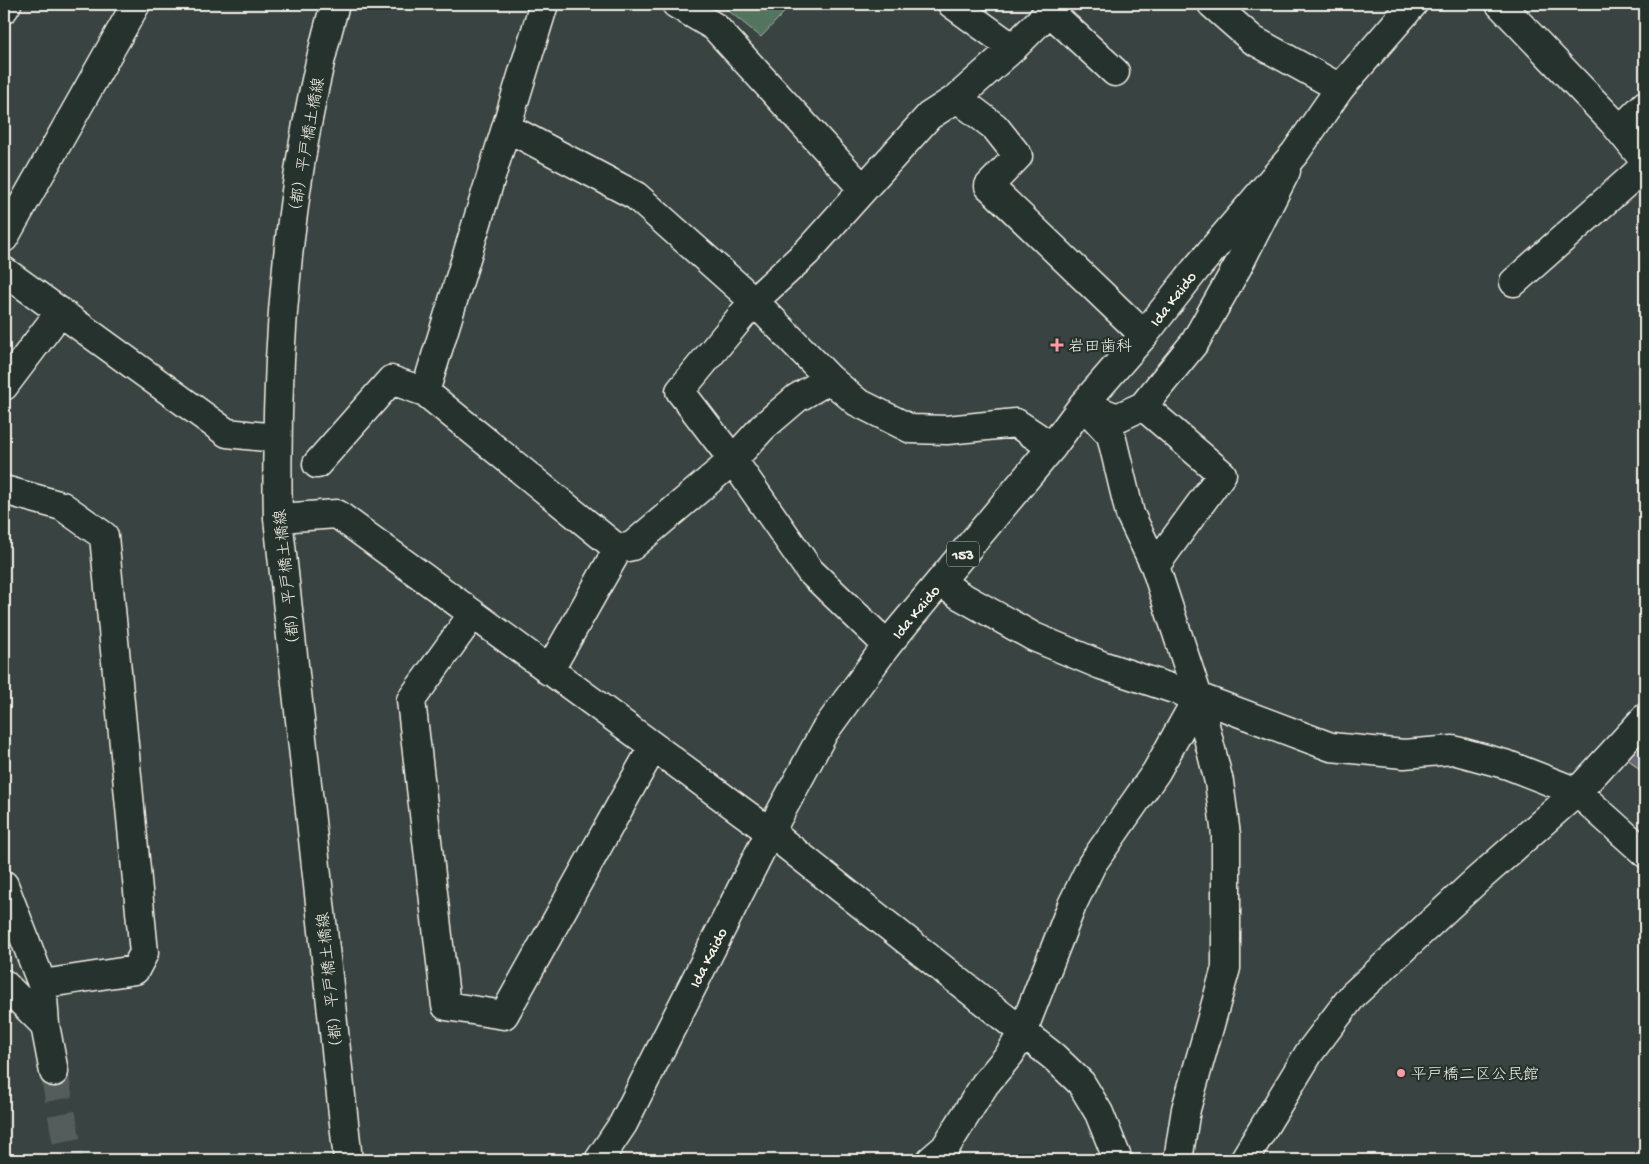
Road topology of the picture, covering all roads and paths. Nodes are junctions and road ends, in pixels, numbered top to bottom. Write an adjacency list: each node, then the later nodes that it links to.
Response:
1 (7, 4): 11 (main road)
2 (136, 4): 23 (main road)
3 (335, 4): 34 (main road, （都）平戸橋土橋線)
4 (544, 4): 17 (main road)
5 (676, 4): 22 (main road)
6 (952, 4): 12 (main road)
7 (1212, 4): 14 (main road)
8 (1412, 4): 14 (main road, Ida Kaido / 153)
9 (1500, 4): 18 (main road)
10 (1053, 8): 12 (main road); 13 (main road)
11 (4, 9)
12 (1013, 48): 15 (main road)
13 (1115, 72)
14 (1340, 88): 19 (main road, Ida Kaido / 153)
15 (957, 98): 22 (main road); 28 (main road)
16 (1645, 105): 18 (main road)
17 (506, 127): 26 (main road); 31 (main road)
18 (1620, 130): 20 (main road)
19 (1295, 153): 28 (main road, Ida Kaido / 153); 33 (main road)
20 (1645, 161)
21 (1645, 166): 25 (main road)
22 (862, 188): 26 (main road)
23 (4, 238)
24 (4, 271): 27 (main road)
25 (1514, 282)
26 (754, 301): 29 (main road); 36 (main road)
27 (60, 312): 30 (main road); 34 (main road)
28 (1144, 335): 32 (main road, Ida Kaido / 153)
29 (830, 379): 35 (main road); 36 (main road)
30 (4, 386)
31 (425, 392): 37 (main road); 40 (main road)
32 (1083, 405): 33 (main road); 35 (main road, Ida Kaido / 153); 41 (main road)
33 (1143, 406): 41 (main road)
34 (276, 438): 39 (main road, （都）平戸橋土橋線)
35 (1052, 447): 42 (main road, Ida Kaido / 153)
36 (733, 460): 40 (main road); 44 (main road)
37 (317, 464)
38 (4, 490): 54 (main road)
39 (278, 518): 43 (main road); 58 (main road, （都）平戸橋土橋線)
40 (618, 549): 45 (main road)
41 (1155, 566): 46 (main road)
42 (940, 582): 44 (main road, Ida Kaido / 153); 46 (main road)
43 (473, 614): 45 (main road); 48 (main road)
44 (887, 645): 50 (main road, Ida Kaido / 153)
45 (549, 671): 48 (main road)
46 (1198, 697): 49 (main road); 56 (main road); 62 (main road)
47 (1645, 718): 49 (main road)
48 (653, 747): 50 (main road)
49 (1577, 792): 51 (main road); 63 (main road)
50 (770, 832): 56 (main road); 59 (main road, Ida Kaido / 153)
51 (1645, 853)
52 (4, 884): 54 (main road)
53 (4, 984): 55 (main road)
54 (42, 984): 55 (main road)
55 (45, 1025): 57 (main road)
56 (1022, 1033): 60 (main road); 61 (main road)
57 (54, 1072)
58 (348, 1160)
59 (599, 1160)
60 (931, 1160)
61 (1118, 1160)
62 (1178, 1160)
63 (1244, 1160)

